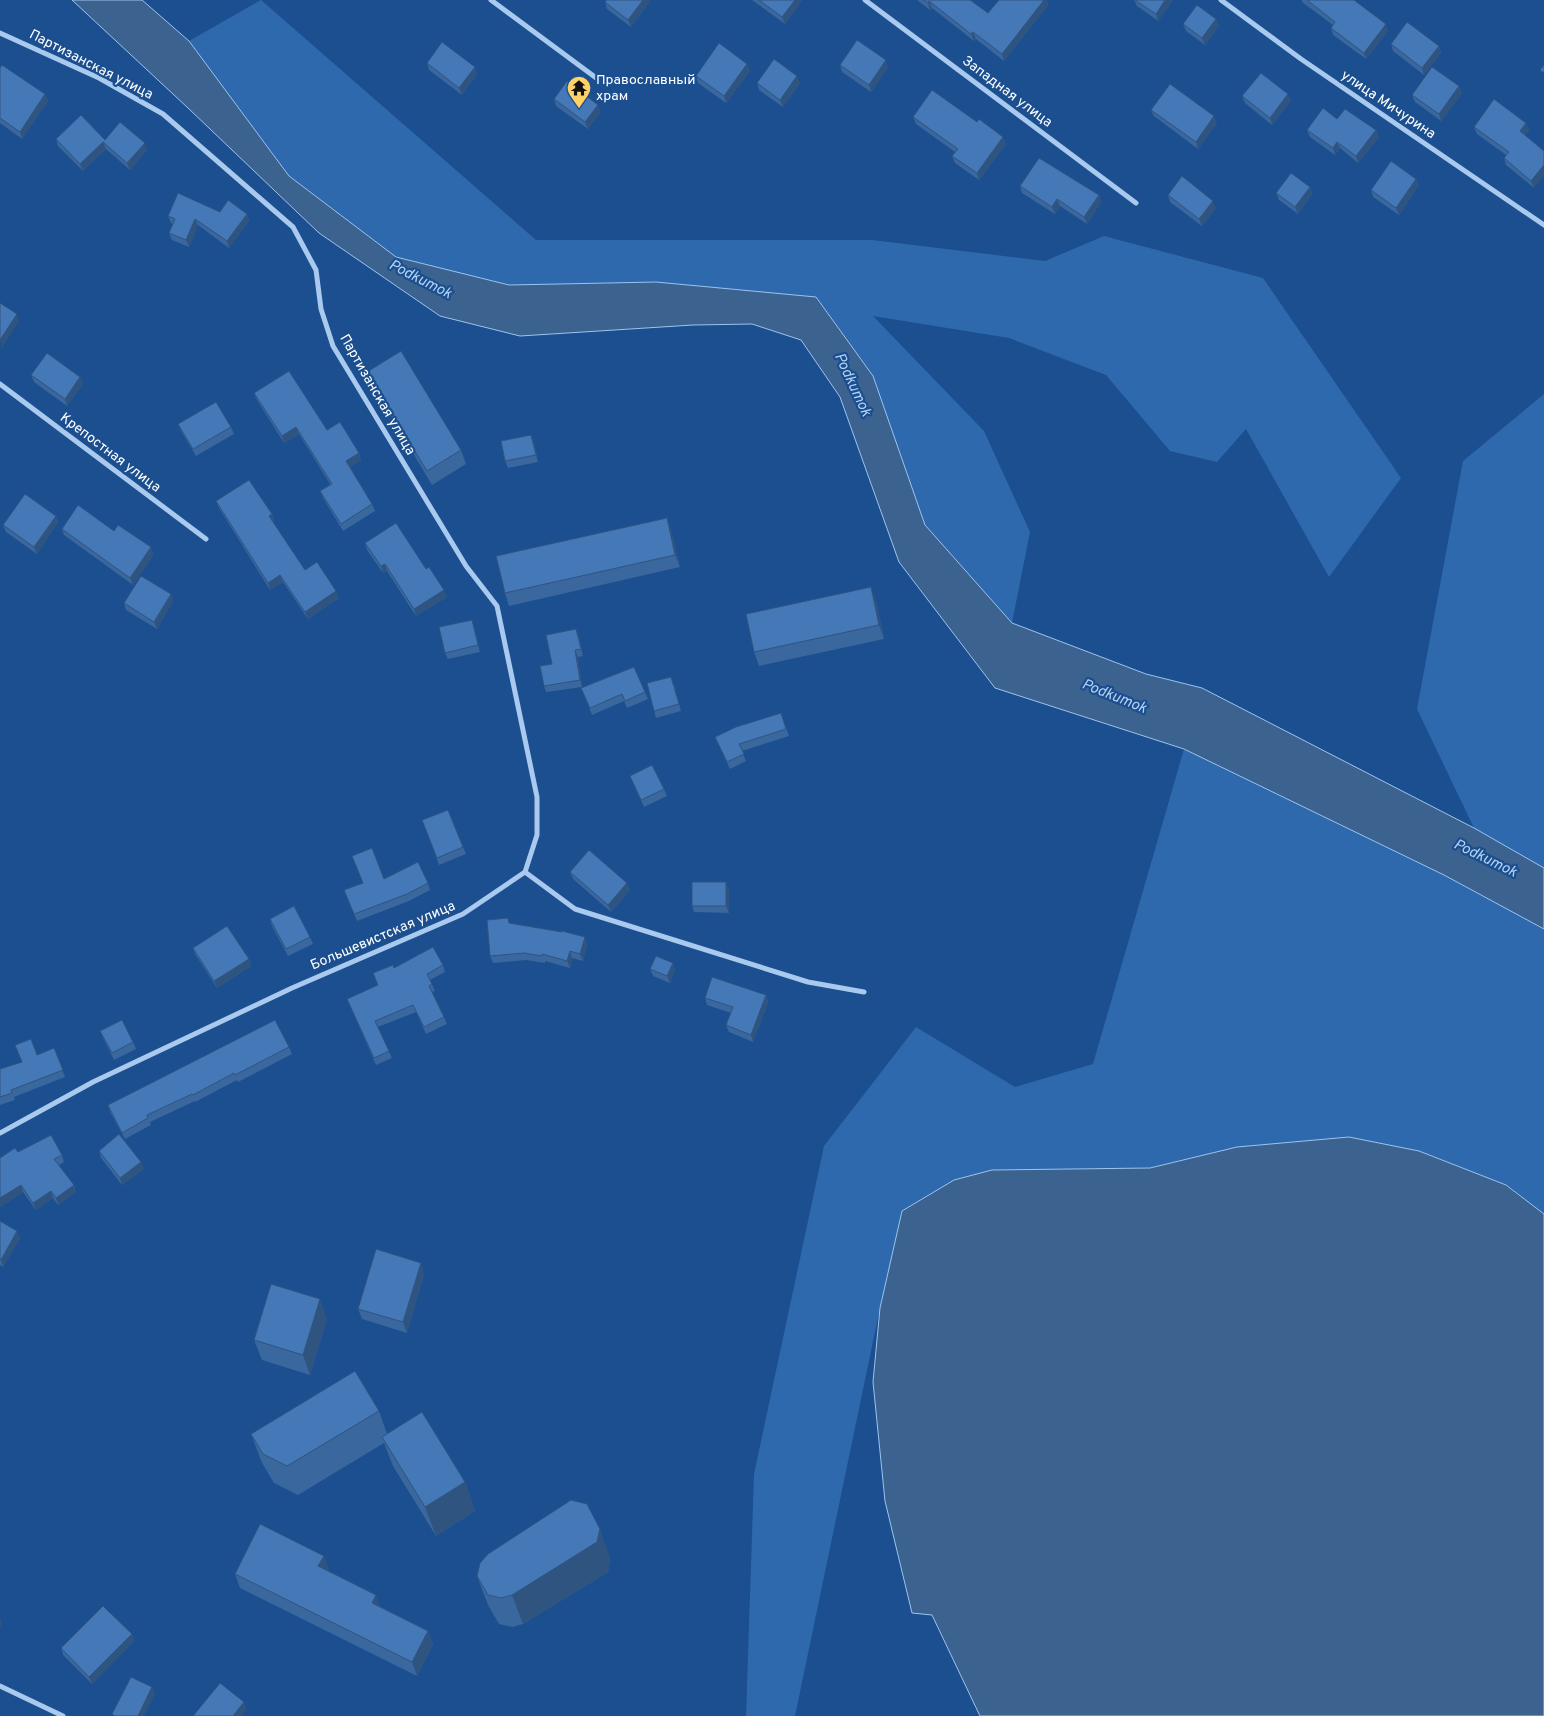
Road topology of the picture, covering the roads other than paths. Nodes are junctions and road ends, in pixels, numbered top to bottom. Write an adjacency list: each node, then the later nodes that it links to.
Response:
1 (491, 0): 5 (street)
2 (865, 0): 6 (street, Западная улица)
3 (1221, 0): 7 (street, улица Мичурина)
4 (0, 33): 10 (street, Партизанская улица)
5 (603, 83)
6 (1136, 203)
7 (1544, 225)
8 (0, 384): 9 (street, Крепостная улица)
9 (206, 539)
10 (525, 872): 11 (street); 12 (street, Большевистская улица)
11 (864, 992)
12 (0, 1133)
13 (0, 1686): 14 (street)
14 (63, 1716)

